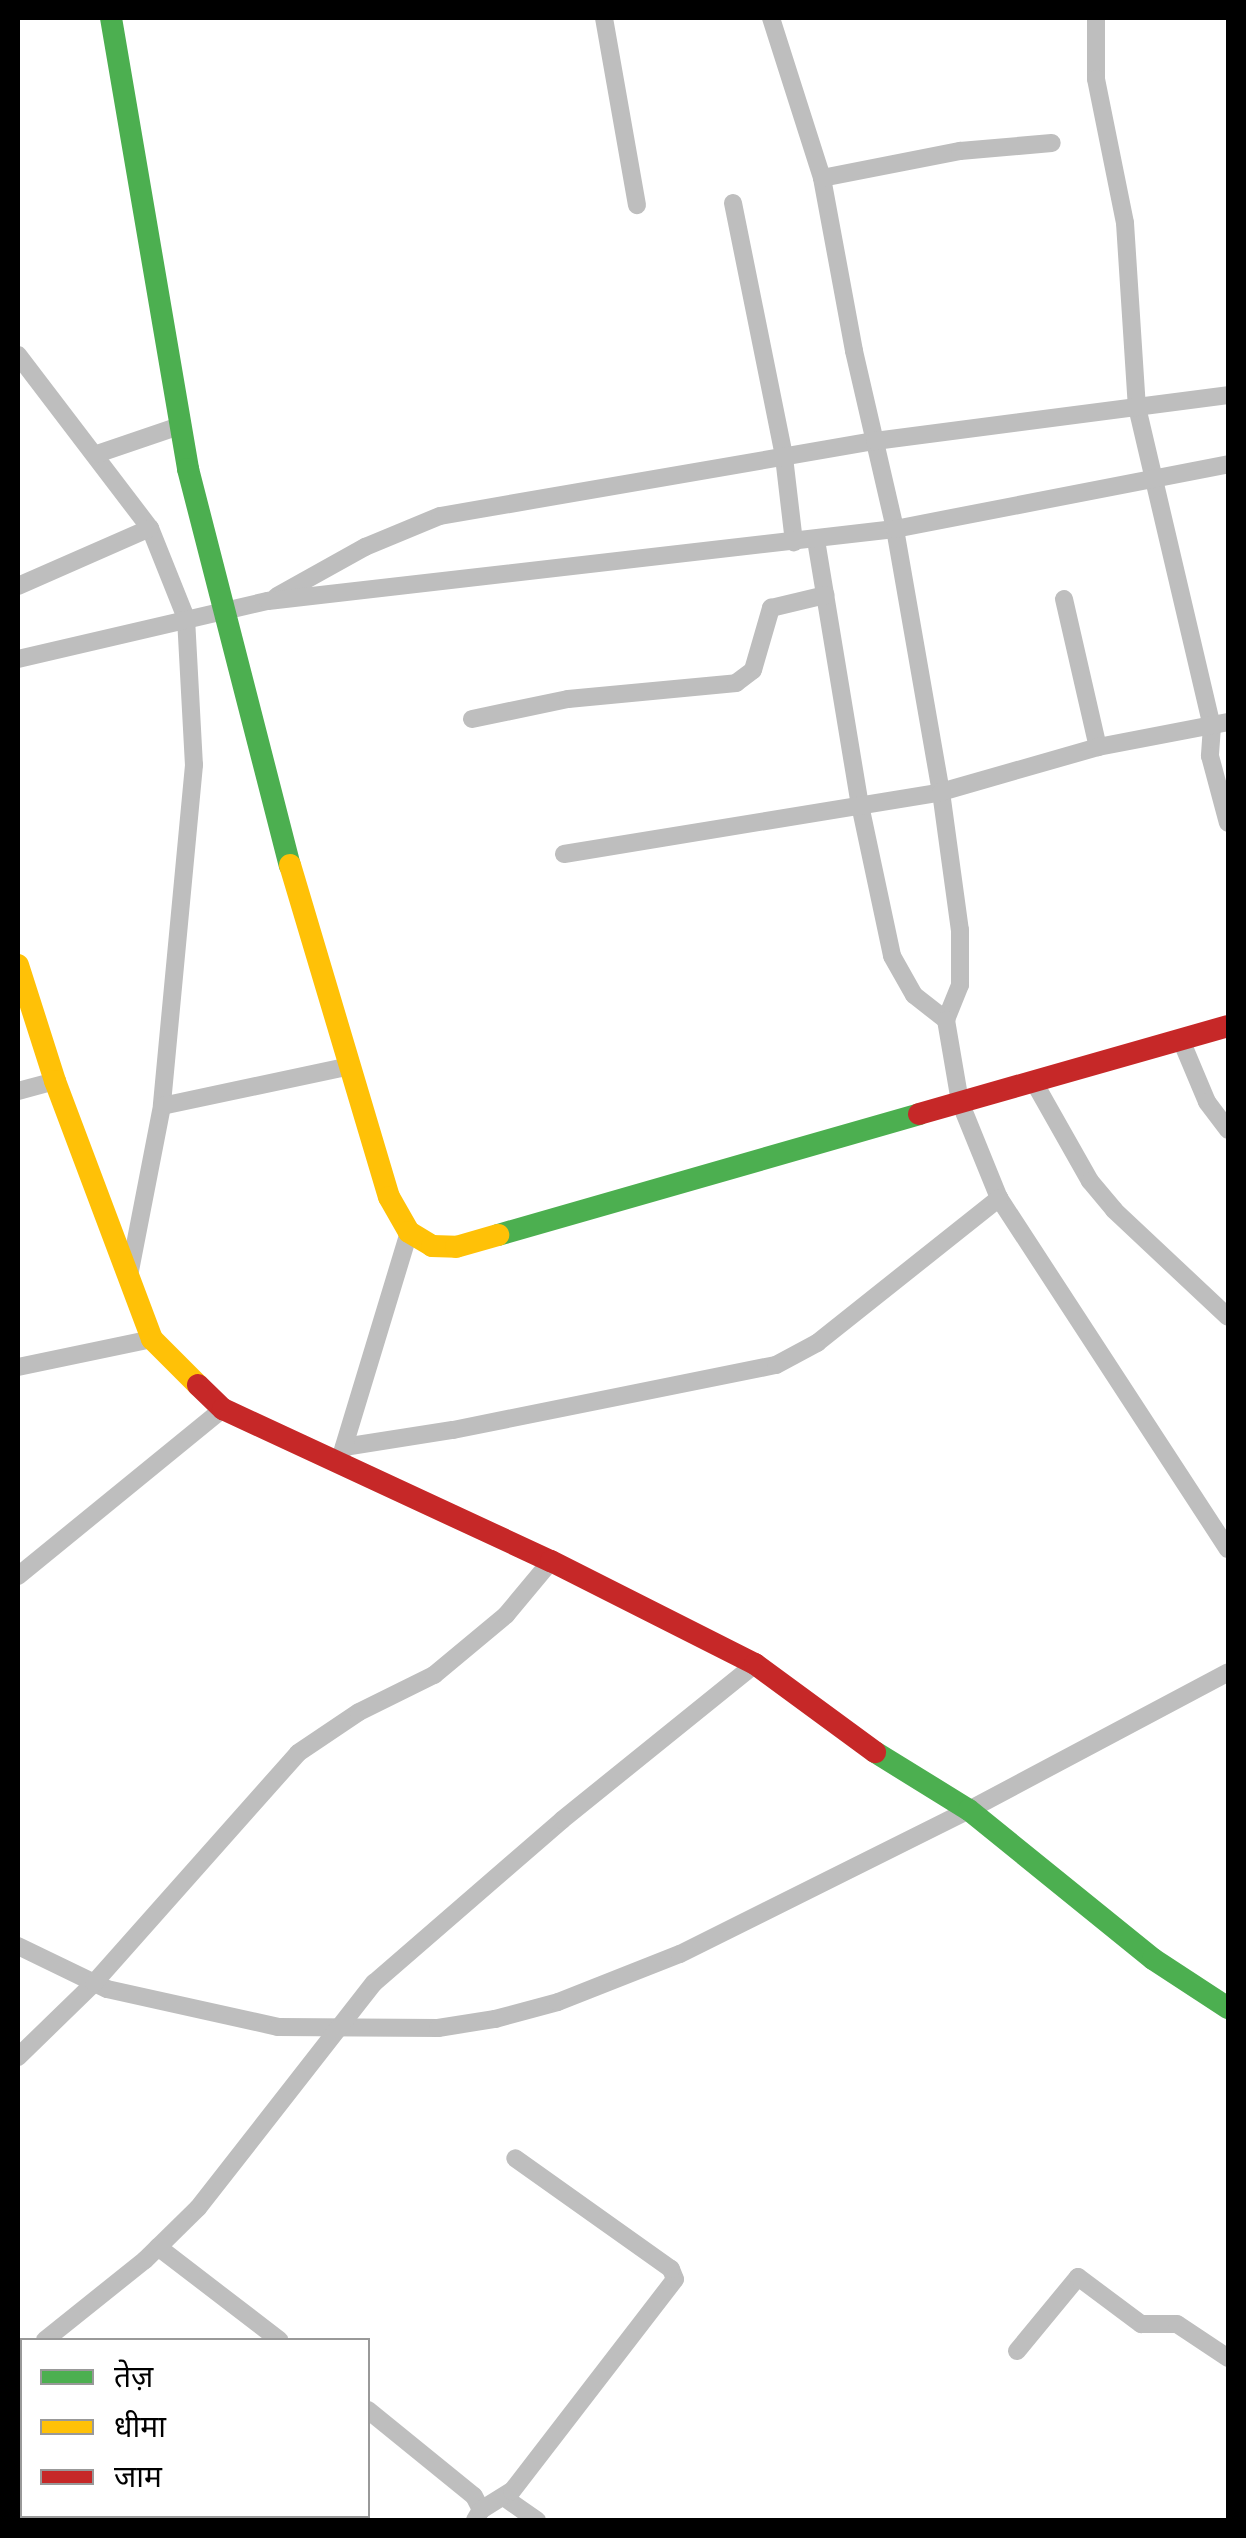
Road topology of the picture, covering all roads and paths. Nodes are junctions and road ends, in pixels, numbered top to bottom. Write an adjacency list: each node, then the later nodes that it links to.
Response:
1 (111, 18): 12 (street)
2 (604, 18): 8 (street)
3 (770, 18): 6 (street)
4 (1096, 18): 11 (street)
5 (1052, 143): 6 (street)
6 (822, 178): 13 (street)
7 (733, 202): 15 (street)
8 (637, 206)
9 (18, 355): 14 (street)
10 (1228, 395): 11 (street)
11 (1137, 408): 13 (street); 17 (street)
12 (182, 425): 14 (street); 26 (street)
13 (874, 441): 15 (street); 19 (street)
14 (96, 454): 18 (street)
15 (784, 456): 21 (street); 25 (street)
16 (1228, 464): 17 (street)
17 (1153, 478): 19 (street); 30 (street)
18 (150, 528): 22 (street); 27 (street)
19 (895, 529): 20 (street); 32 (street)
20 (816, 540): 21 (street); 23 (street)
21 (794, 542): 25 (street)
22 (18, 586)
23 (825, 595): 29 (street); 33 (street)
24 (1064, 599): 31 (street)
25 (268, 601): 26 (street)
26 (222, 612): 27 (street); 40 (street)
27 (186, 618): 28 (street); 45 (street)
28 (18, 660)
29 (472, 719)
30 (1220, 724): 31 (street); 34 (street)
31 (1098, 747): 32 (street)
32 (941, 792): 33 (street); 37 (street)
33 (860, 805): 35 (street); 37 (street)
34 (1228, 822)
35 (564, 854)
36 (18, 965): 41 (street)
37 (946, 1020): 44 (street)
38 (1228, 1026): 39 (street)
39 (1182, 1040): 42 (street); 46 (street)
40 (350, 1066): 45 (street); 48 (street)
41 (55, 1081): 43 (street); 49 (street)
42 (1034, 1082): 44 (street); 50 (street)
43 (18, 1091)
44 (960, 1102): 47 (street); 48 (street)
45 (162, 1106): 49 (street)
46 (1228, 1130)
47 (999, 1198): 54 (street); 55 (street)
48 (410, 1232): 54 (street)
49 (130, 1271): 51 (street)
50 (1228, 1317)
51 (152, 1339): 52 (street); 53 (street)
52 (18, 1367)
53 (223, 1409): 54 (street); 57 (street)
54 (341, 1456): 56 (street)
55 (1228, 1549)
56 (550, 1561): 58 (street); 62 (street)
57 (18, 1576)
58 (755, 1664): 60 (street); 64 (street)
59 (1228, 1672): 60 (street)
60 (969, 1810): 63 (street); 64 (street)
61 (18, 1946): 62 (street)
62 (94, 1983): 64 (street); 65 (street)
63 (1228, 2008)
64 (340, 2026): 67 (street)
65 (18, 2057)
66 (515, 2158): 73 (street)
67 (158, 2248): 68 (street); 69 (street)
68 (47, 2338)
69 (276, 2338)
70 (1017, 2351): 71 (street)
71 (1228, 2358)
72 (370, 2412): 74 (street)
73 (505, 2498): 74 (street); 75 (street)
74 (478, 2515)
75 (538, 2520)

